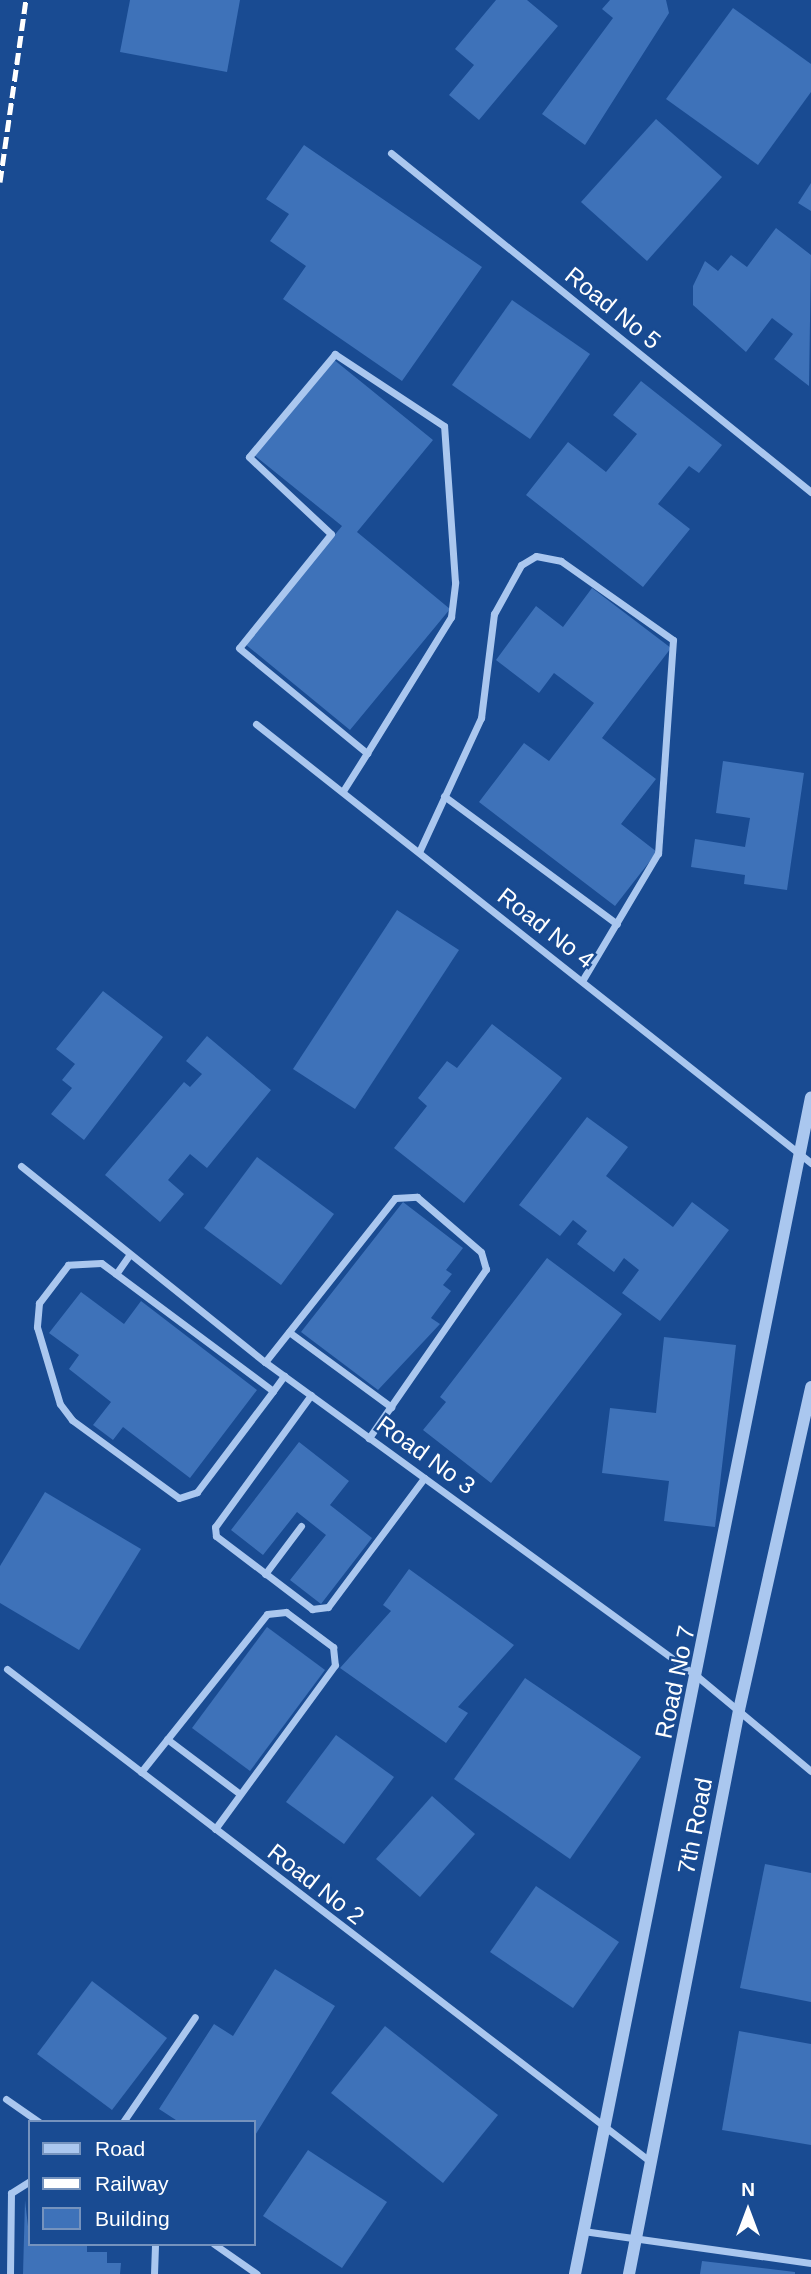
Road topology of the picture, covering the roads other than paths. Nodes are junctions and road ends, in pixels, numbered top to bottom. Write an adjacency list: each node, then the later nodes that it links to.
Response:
1 (391, 153): 2 (street, Road No 5)
2 (811, 492)
3 (256, 724): 5 (street, Road No 4)
4 (367, 753): 4 (street); 5 (street)
5 (343, 791): 7 (street, Road No 4)
6 (444, 796): 7 (street); 8 (street); 8 (street)
7 (419, 852): 9 (street, Road No 4)
8 (617, 924): 9 (street)
9 (582, 981): 11 (street, Road No 4)
10 (811, 1097): 11 (street, Road No 7)
11 (799, 1155): 12 (street, Road No 4); 28 (street, Road No 7)
12 (811, 1163)
13 (21, 1166): 14 (street, Road No 3)
14 (131, 1254): 15 (street); 17 (street, Road No 3)
15 (116, 1274): 20 (street); 20 (street)
16 (289, 1332): 17 (street); 22 (street); 22 (street)
17 (265, 1362): 18 (street, Road No 3)
18 (284, 1376): 20 (street); 21 (street, Road No 3)
19 (811, 1387): 29 (street, 7th Road)
20 (273, 1391)
21 (311, 1395): 23 (street, Road No 3); 26 (street)
22 (391, 1407): 23 (street)
23 (369, 1438): 24 (street, Road No 3)
24 (424, 1478): 26 (street); 28 (street, Road No 3)
25 (301, 1526): 26 (street)
26 (265, 1574)
27 (7, 1669): 32 (street, Road No 2)
28 (698, 1677): 29 (street, Road No 3); 39 (street, Road No 7)
29 (739, 1710): 31 (street, Road No 3); 40 (street, 7th Road)
30 (167, 1739): 32 (street); 33 (street); 33 (street)
31 (811, 1771)
32 (141, 1772): 34 (street, Road No 2)
33 (240, 1794): 34 (street)
34 (215, 1829): 39 (street, Road No 2)
35 (195, 2017): 38 (street)
36 (6, 2099): 37 (street)
37 (36, 2120)
38 (123, 2120)
39 (602, 2130): 40 (street, Road No 2); 42 (street, Road No 7)
40 (651, 2162): 43 (street, 7th Road)
41 (28, 2182): 47 (street)
42 (583, 2231): 43 (street); 50 (street, Road No 7)
43 (636, 2241): 46 (street); 51 (street, 7th Road)
44 (154, 2246): 48 (street)
45 (217, 2246): 49 (street)
46 (811, 2263)
47 (10, 2274)
48 (154, 2274)
49 (257, 2274)
50 (575, 2274)
51 (629, 2274)

